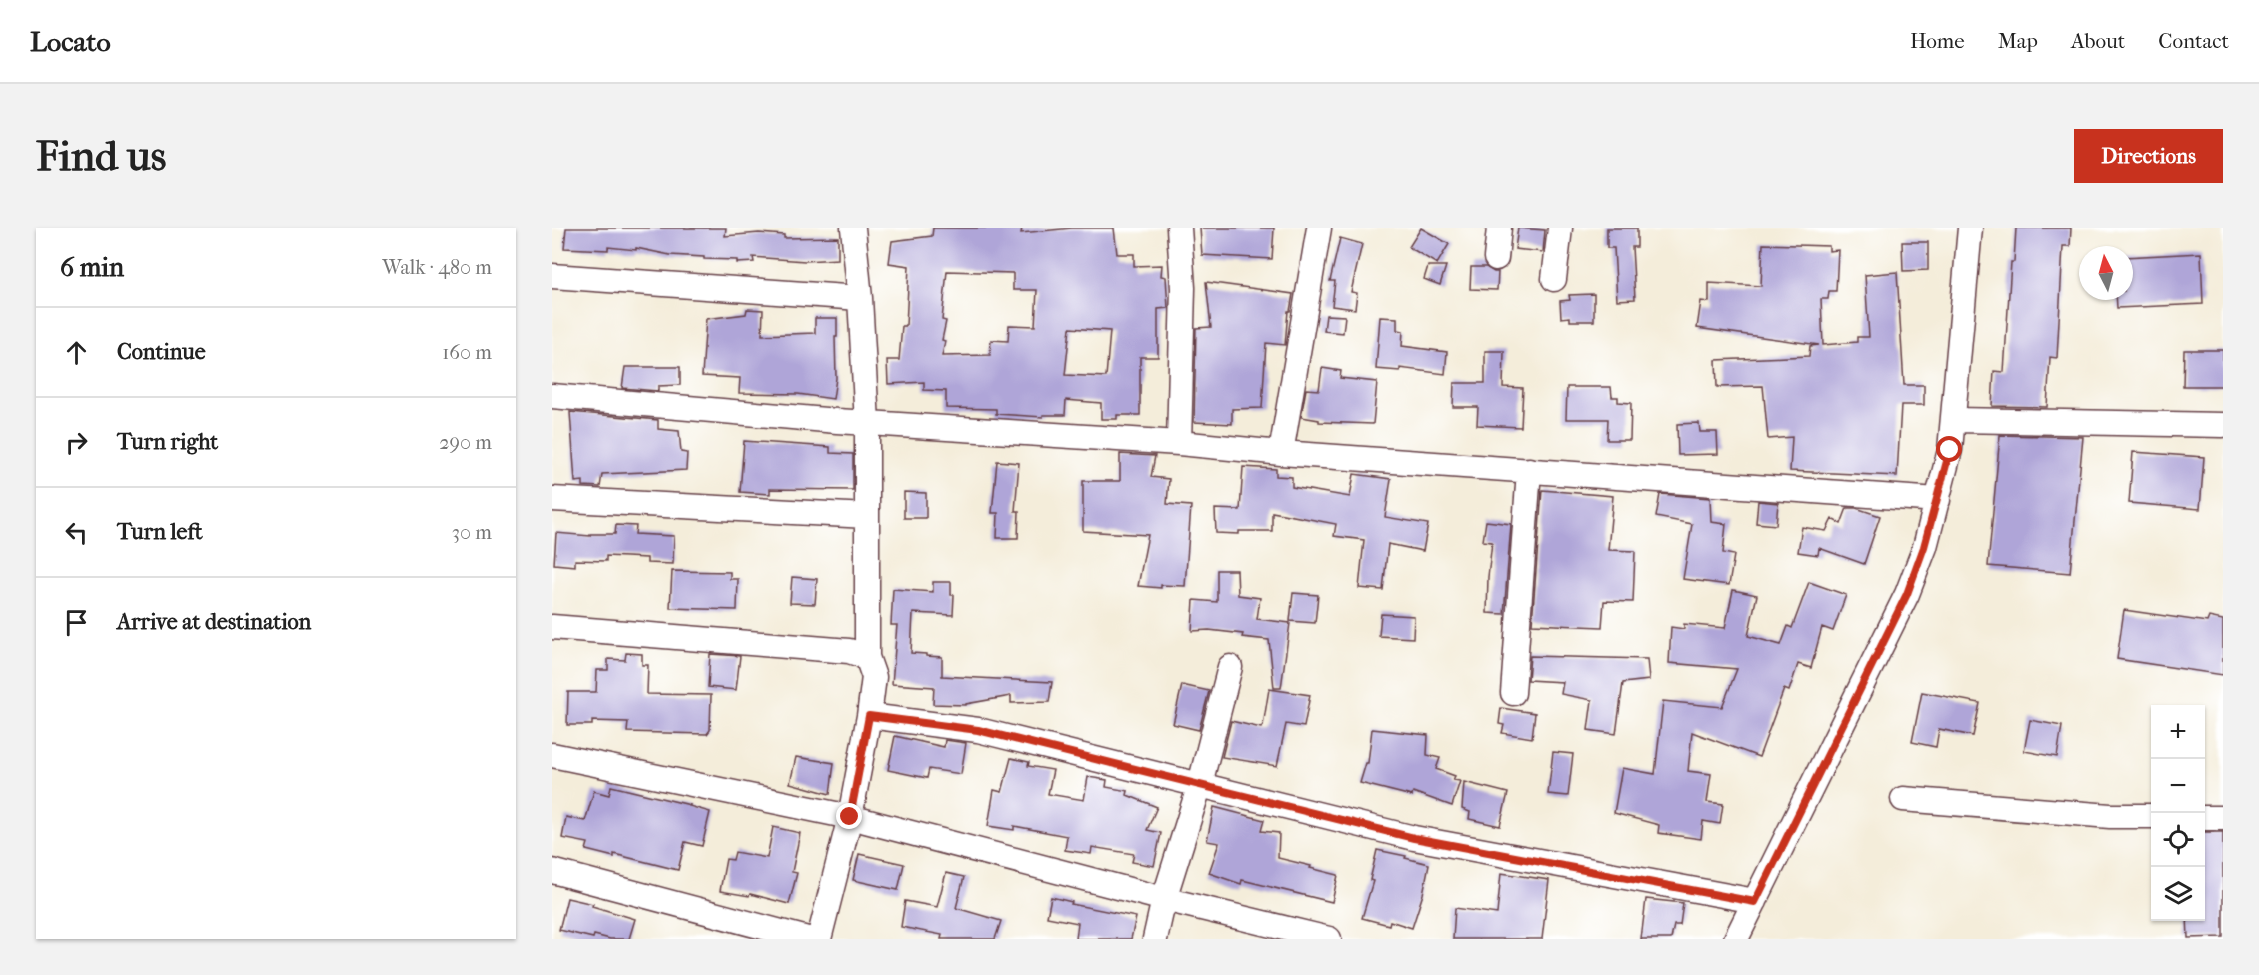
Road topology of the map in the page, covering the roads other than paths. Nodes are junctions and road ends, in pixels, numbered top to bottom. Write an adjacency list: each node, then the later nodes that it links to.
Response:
1 (853, 228): 10 (street)
2 (1179, 228): 15 (street)
3 (1319, 228): 16 (street)
4 (1499, 228): 7 (street)
5 (1560, 228): 9 (street)
6 (1971, 228): 12 (street)
7 (1496, 258)
8 (552, 276): 10 (street)
9 (1554, 279)
10 (860, 298): 13 (street)
11 (552, 396): 13 (street)
12 (1954, 420): 14 (street); 19 (street)
13 (867, 423): 15 (street); 20 (street)
14 (2223, 425)
15 (1179, 443): 16 (street)
16 (1281, 453): 17 (street)
17 (1528, 470): 19 (street); 24 (street)
18 (552, 499): 20 (street)
19 (1938, 500): 35 (street)
20 (867, 516): 22 (street)
21 (552, 627): 22 (street)
22 (867, 657): 25 (street)
23 (1230, 667): 27 (street)
24 (1513, 693)
25 (869, 716): 27 (street); 30 (street)
26 (552, 755): 30 (street)
27 (1200, 784): 34 (street); 35 (street)
28 (1903, 800): 29 (street)
29 (2151, 816)
30 (850, 817): 34 (street); 37 (street)
31 (2205, 818): 32 (street)
32 (2223, 818)
33 (552, 871): 36 (street)
34 (1164, 899): 38 (street); 39 (street)
35 (1755, 902): 40 (street)
36 (808, 939)
37 (819, 939)
38 (1155, 939)
39 (1329, 939)
40 (1736, 939)

